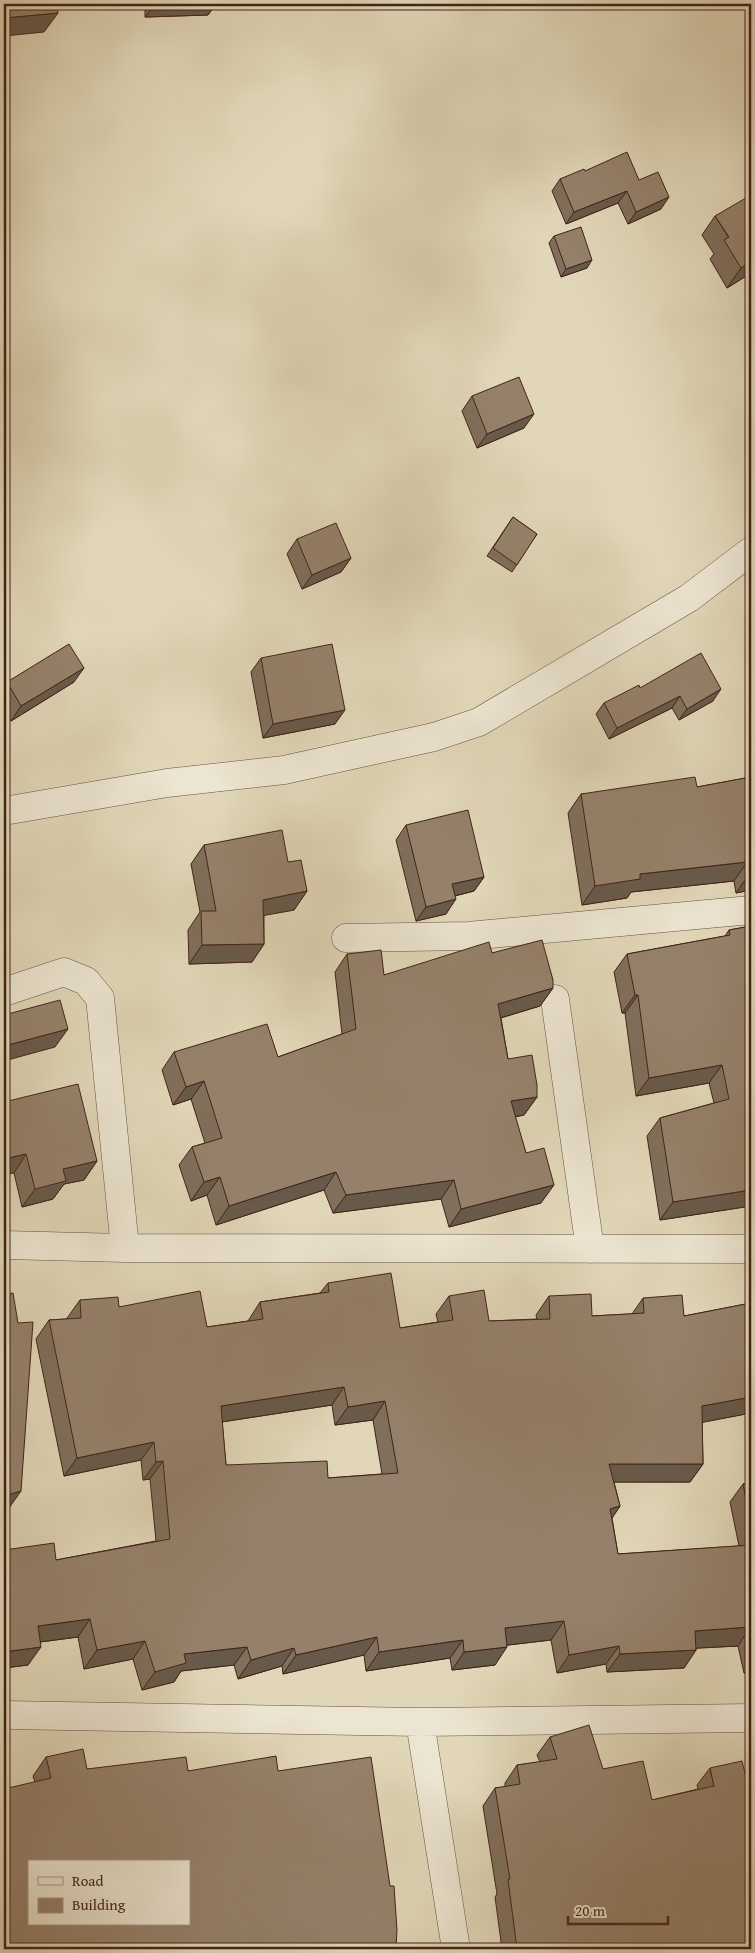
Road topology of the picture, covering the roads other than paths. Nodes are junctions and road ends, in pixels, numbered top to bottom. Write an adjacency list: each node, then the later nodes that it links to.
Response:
1 (751, 551): 2 (street)
2 (4, 811)
3 (751, 910): 4 (street)
4 (346, 938)
5 (4, 992): 8 (street)
6 (555, 999): 9 (street)
7 (4, 1245): 8 (street)
8 (125, 1248): 9 (street)
9 (590, 1248): 10 (street)
10 (751, 1248)
11 (4, 1715): 13 (street)
12 (751, 1718): 13 (street)
13 (420, 1722): 14 (street)
14 (456, 1949)

